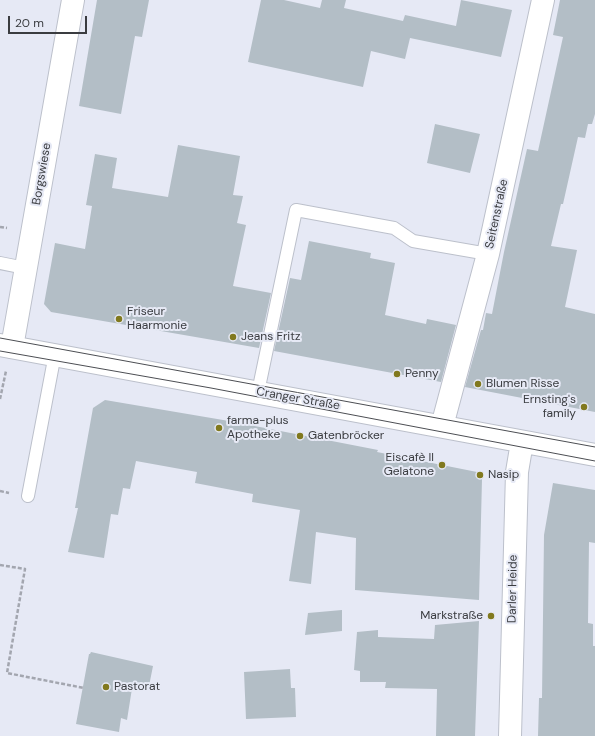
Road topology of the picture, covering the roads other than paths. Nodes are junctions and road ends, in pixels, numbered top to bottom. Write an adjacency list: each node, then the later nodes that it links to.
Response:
1 (73, 0): 5 (street, Borgswiese)
2 (543, 0): 3 (street, Seitenstraße)
3 (488, 254): 8 (lane); 9 (street, Seitenstraße)
4 (0, 263): 5 (lane)
5 (25, 268): 6 (street, Borgswiese)
6 (6, 346): 7 (street, Cranger Straße)
7 (55, 354): 8 (street, Cranger Straße); 12 (lane)
8 (258, 392): 9 (street, Cranger Straße)
9 (442, 426): 10 (street, Cranger Straße)
10 (522, 442): 11 (street, Cranger Straße); 13 (street, Darler Heide)
11 (595, 455)
12 (28, 496)
13 (510, 736)

